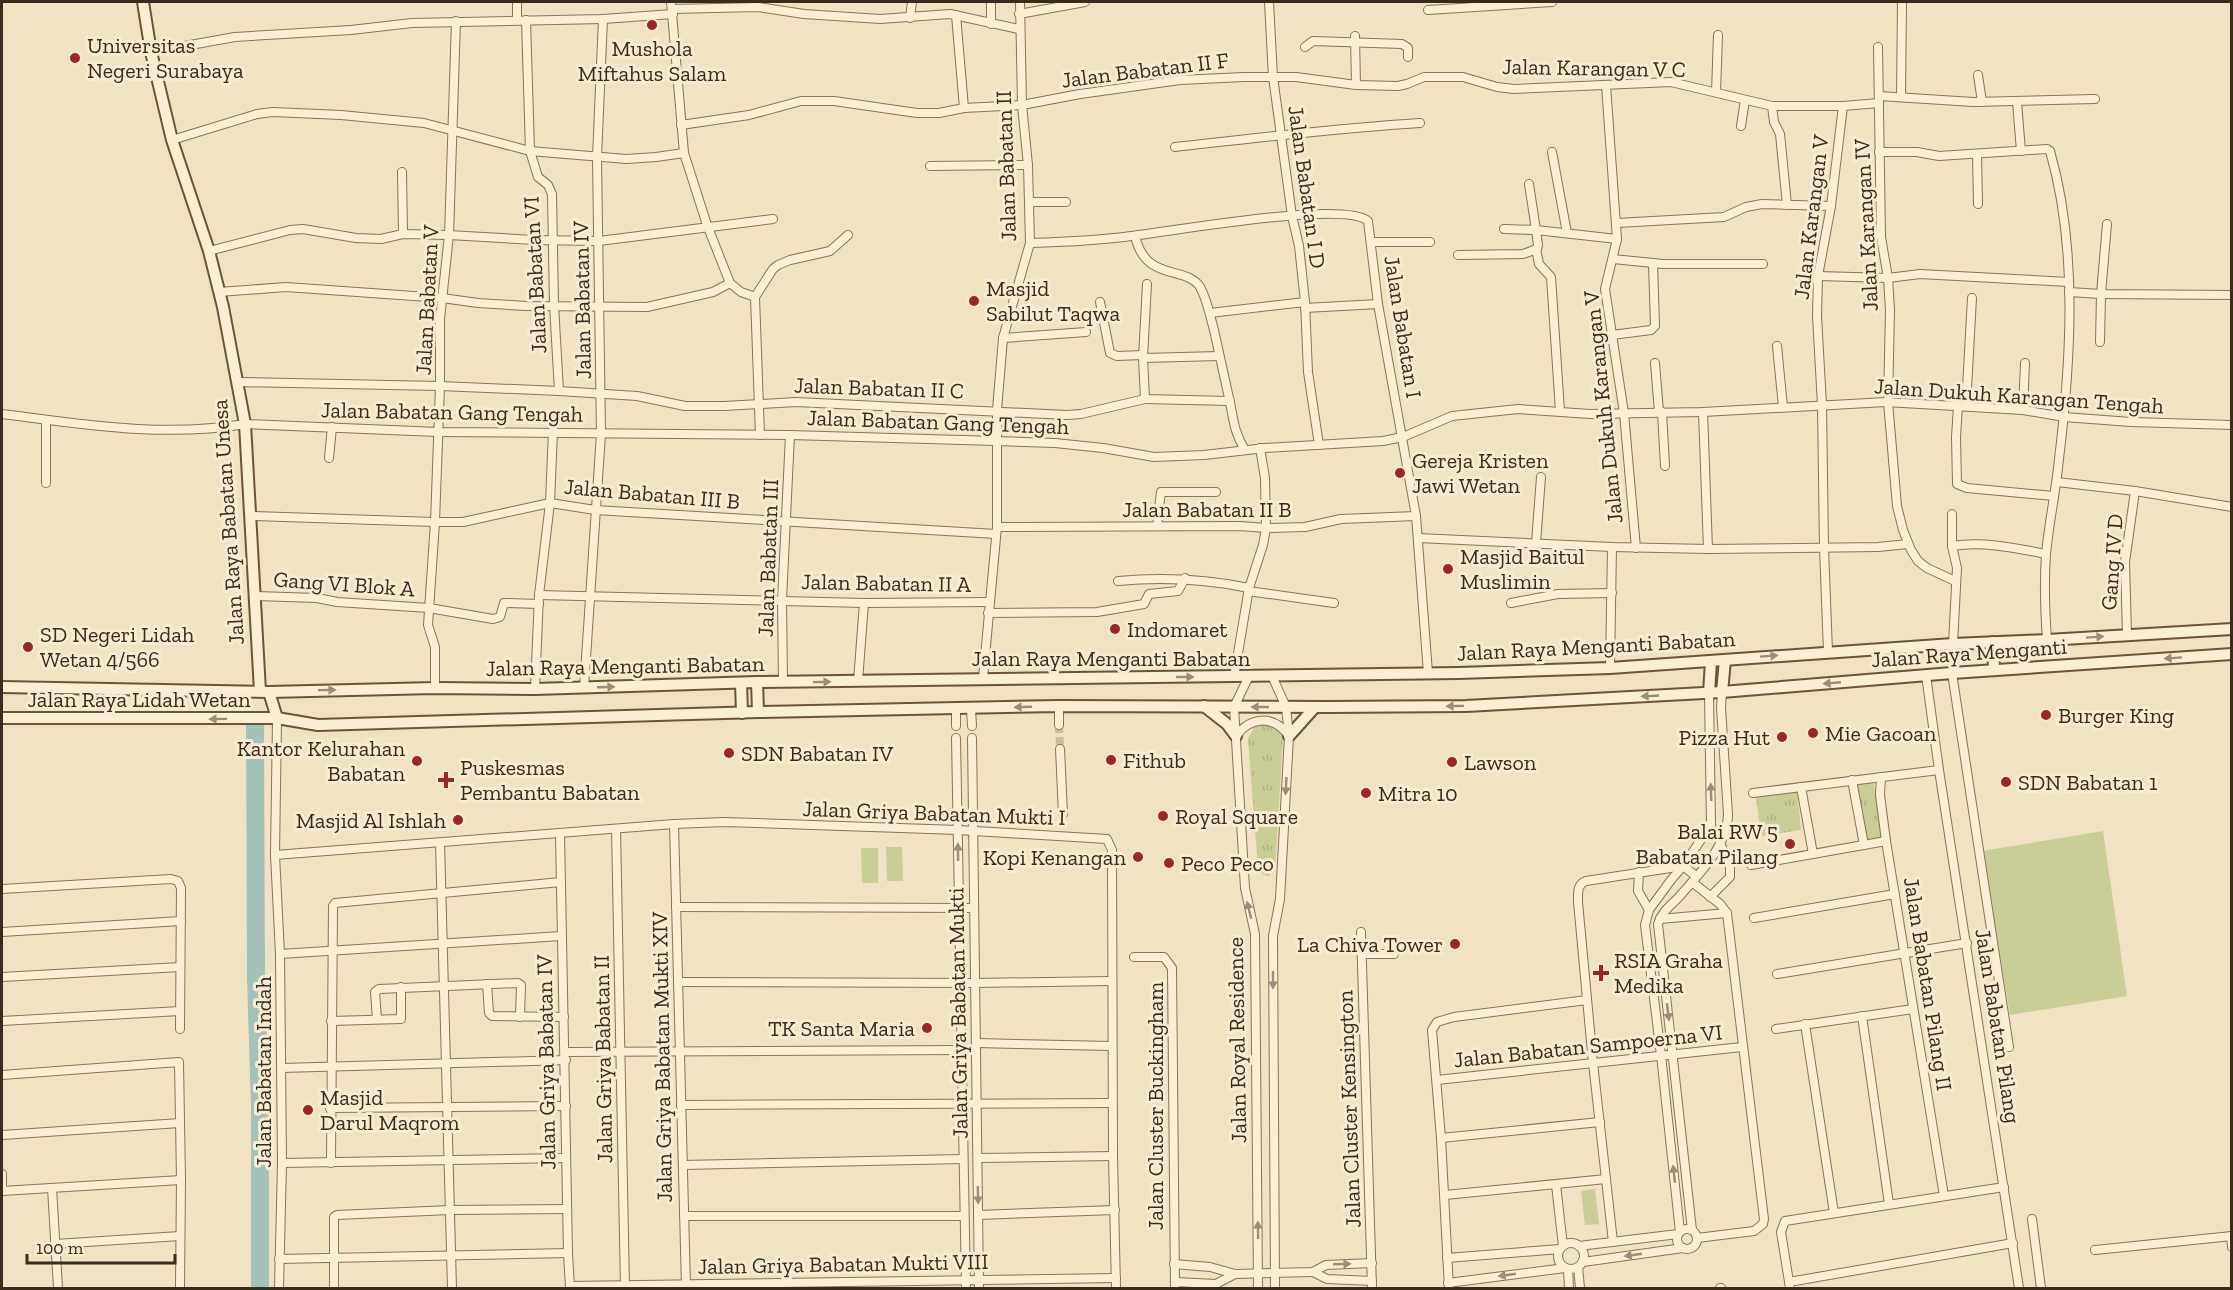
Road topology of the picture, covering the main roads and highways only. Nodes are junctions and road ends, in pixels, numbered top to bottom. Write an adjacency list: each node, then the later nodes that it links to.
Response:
1 (142, 2): 14 (main road, Jalan Raya Babatan Unesa)
2 (2232, 629): 3 (main road, Jalan Raya Menganti, one-way to 2)
3 (1993, 642): 4 (main road, Jalan Raya Menganti); 8 (main road)
4 (1953, 644): 6 (main road, Jalan Raya Menganti Babatan, one-way to 4)
5 (2232, 654): 8 (main road, Jalan Raya Menganti, one-way to 8)
6 (1724, 664): 7 (main road, Jalan Raya Menganti Babatan); 13 (main road)
7 (1711, 665): 9 (main road, Jalan Raya Menganti Babatan, one-way to 7); 12 (main road)
8 (1994, 670): 13 (main road, Jalan Raya Menganti, one-way to 13)
9 (757, 686): 11 (main road, Jalan Raya Menganti Babatan); 16 (main road)
10 (2, 687): 14 (main road, Jalan Raya Lidah Wetan)
11 (741, 687): 14 (main road, Jalan Raya Menganti Babatan, one-way to 11); 18 (main road)
12 (1709, 689): 13 (main road, Jalan Raya Menganti); 17 (main road, one-way to 17)
13 (1722, 689)
14 (264, 691): 20 (main road)
15 (1204, 706): 16 (main road, one-way to 16); 17 (main road, one-way to 15); 21 (main road)
16 (758, 707): 18 (main road)
17 (1315, 707): 22 (main road)
18 (741, 708): 20 (main road)
19 (2, 718): 20 (main road, Jalan Raya Lidah Wetan, one-way to 19)
20 (277, 718)
21 (1236, 736)
22 (1289, 736)

